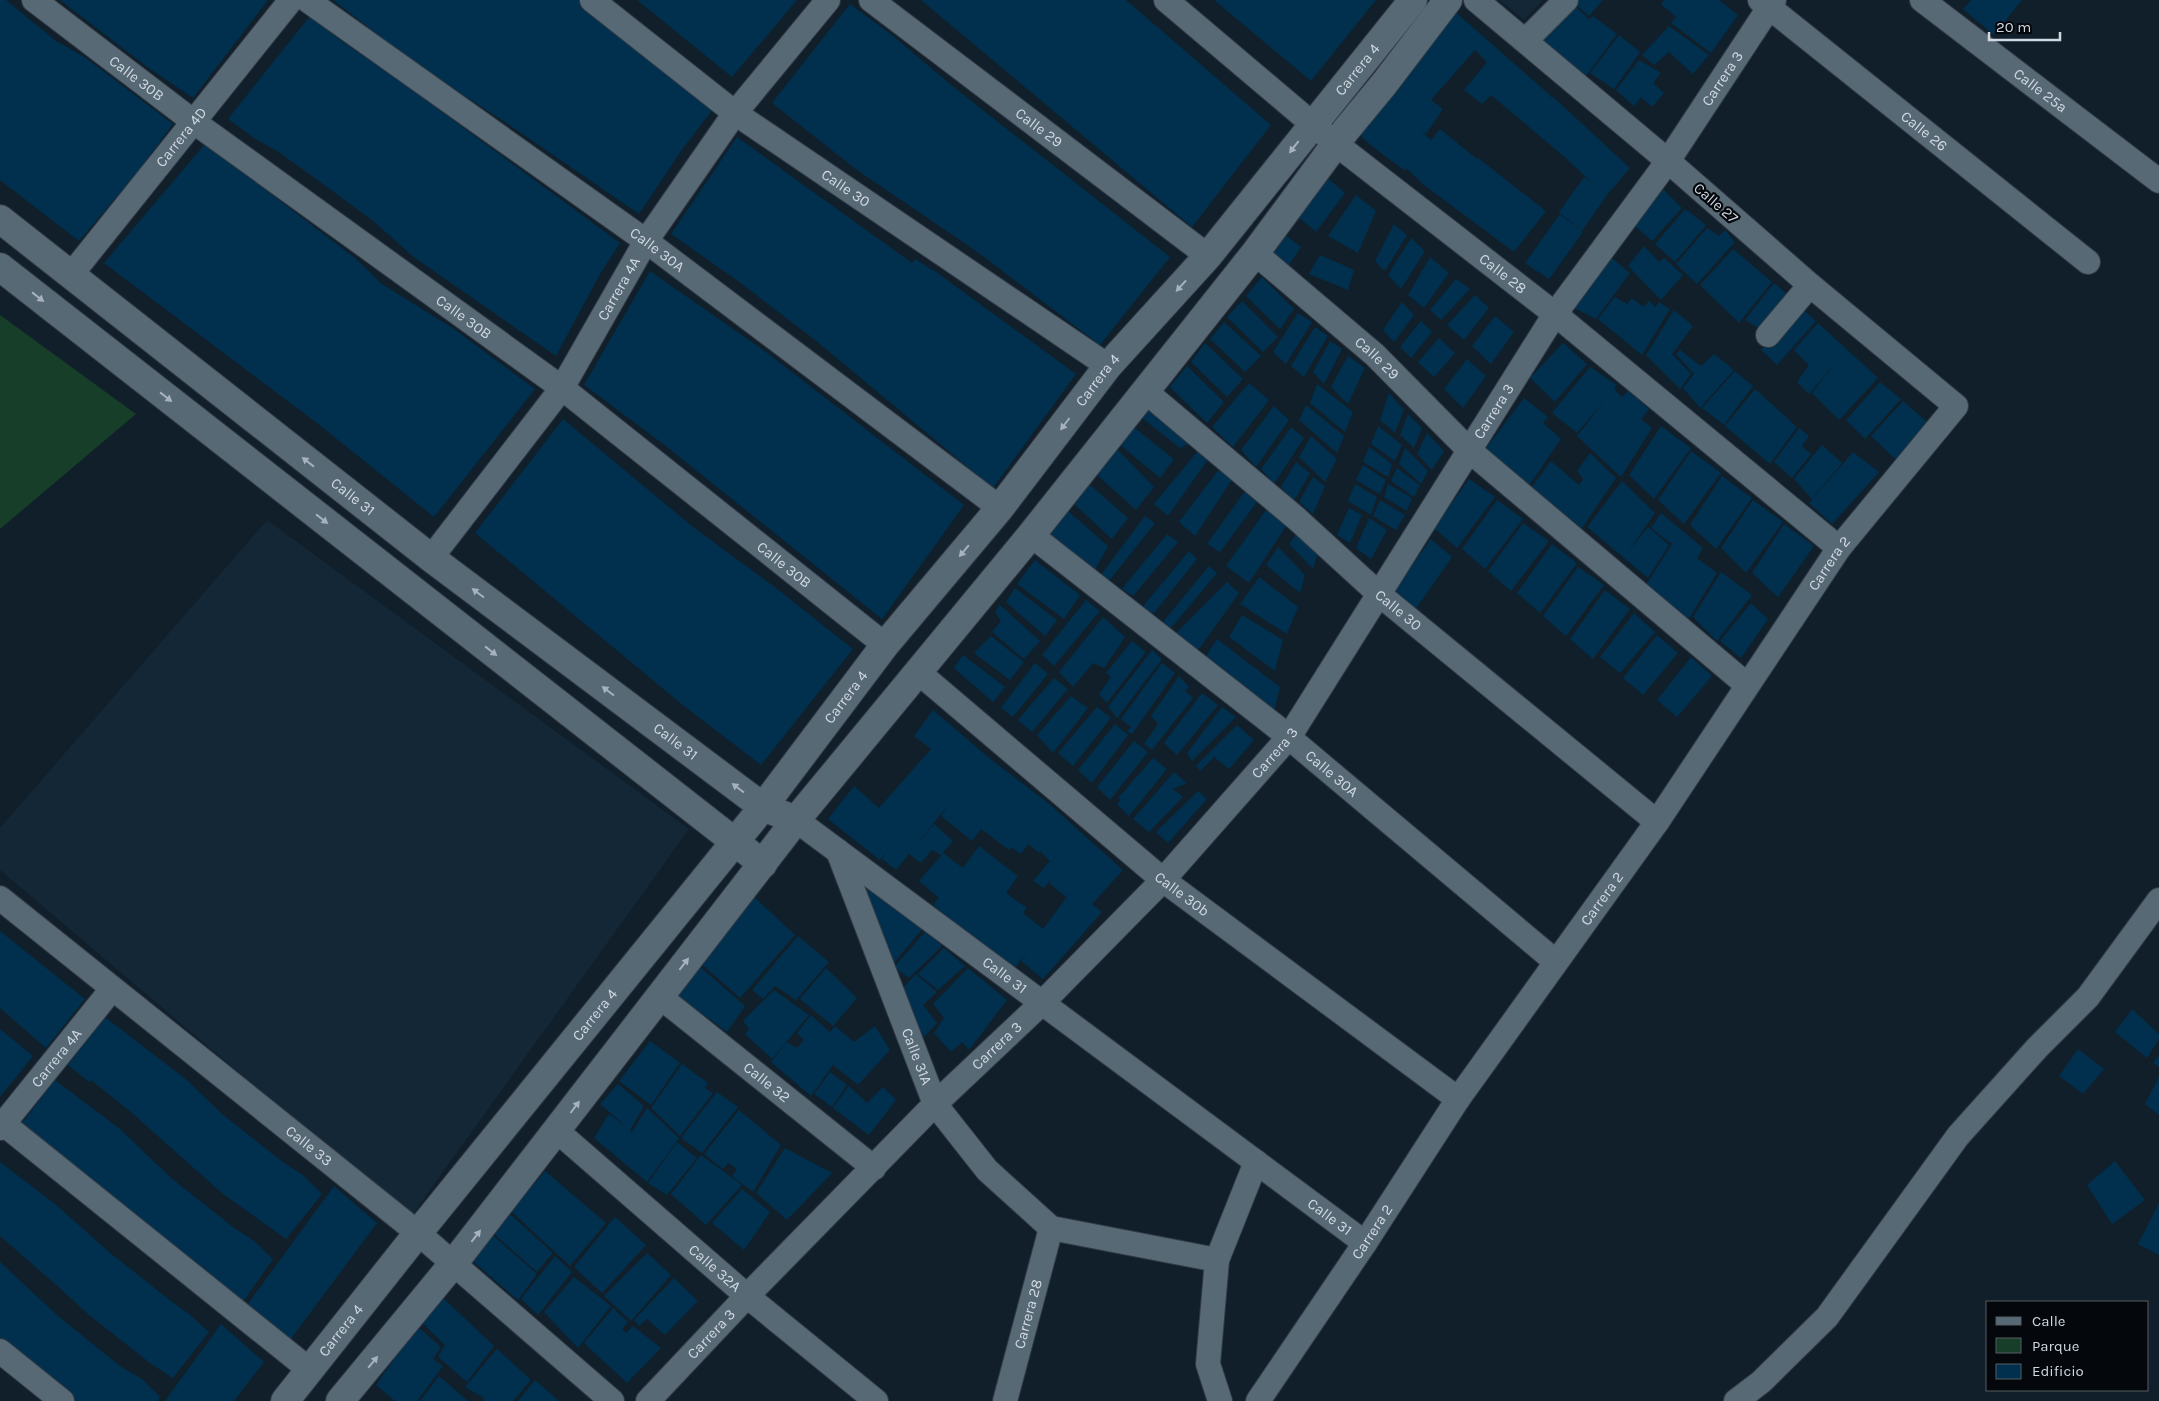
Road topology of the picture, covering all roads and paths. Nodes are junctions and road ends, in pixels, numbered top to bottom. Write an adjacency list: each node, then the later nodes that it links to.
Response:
1 (34, 0): 16 (street, Calle 30B)
2 (291, 0): 16 (street, Carrera 4D)
3 (307, 0): 22 (street, Calle 30A)
4 (592, 0): 15 (street, Calle 30)
5 (828, 0): 15 (street, Carrera 4A)
6 (870, 0): 24 (street, Calle 29)
7 (1166, 0): 17 (street, Calle 28)
8 (1413, 0): 17 (main road, Carrera 4)
9 (1448, 0): 18 (main road, Carrera 4)
10 (1476, 0): 14 (street, Calle 27)
11 (1566, 0): 14 (street)
12 (1922, 0): 20 (street, Calle 25a)
13 (1767, 3): 19 (street, Carrera 3); 25 (street, Calle 26)
14 (1526, 40): 19 (street, Calle 27)
15 (735, 113): 22 (street, Carrera 4A); 31 (street, Calle 30)
16 (194, 122): 27 (street, Carrera 4D); 32 (street, Calle 30B)
17 (1312, 124): 18 (street, Calle 28); 24 (main road, Carrera 4, one-way to 24)
18 (1336, 144): 23 (main road, Carrera 4); 29 (street, Calle 28)
19 (1668, 160): 28 (street, Calle 27); 29 (street, Carrera 3)
20 (2159, 181)
21 (0, 219): 27 (main road, Calle 31)
22 (646, 241): 32 (street, Carrera 4A); 36 (street, Calle 30A)
23 (1255, 253): 33 (main road, Carrera 4); 35 (street, Calle 29)
24 (1208, 256): 31 (main road, Carrera 4, one-way to 31)
25 (2088, 262)
26 (0, 267): 48 (main road, one-way to 48)
27 (70, 276): 39 (main road, Calle 31, one-way to 27)
28 (1810, 286): 30 (street); 34 (street, Calle 27)
29 (1556, 314): 35 (street, Carrera 3); 38 (street, Calle 28)
30 (1768, 335)
31 (1108, 366): 36 (main road, Carrera 4, one-way to 36)
32 (562, 388): 39 (street, Carrera 4A); 41 (street, Calle 30B)
33 (1145, 391): 37 (main road, Carrera 4); 40 (street, Calle 30)
34 (1956, 406): 38 (street, Carrera 2)
35 (1470, 452): 40 (street, Carrera 3); 43 (street, Calle 29)
36 (1000, 508): 41 (main road, Carrera 4, one-way to 41)
37 (1031, 535): 42 (main road, Carrera 4); 44 (street, Calle 30A)
38 (1839, 548): 43 (street, Carrera 2)
39 (431, 558): 45 (main road, Calle 31, one-way to 39)
40 (1380, 595): 44 (street, Carrera 3); 47 (street, Calle 30)
41 (885, 645): 45 (main road, Carrera 4)
42 (918, 672): 46 (main road, Carrera 4); 51 (street, Calle 30b)
43 (1747, 685): 47 (street, Carrera 2)
44 (1289, 737): 51 (street, Carrera 3); 54 (street, Calle 30A)
45 (763, 807): 46 (main road, Calle 31); 48 (main road, Carrera 4)
46 (796, 820): 49 (street, Calle 31); 50 (main road, Carrera 4)
47 (1657, 822): 54 (street, Carrera 2)
48 (734, 842): 50 (main road); 65 (main road, Carrera 4)
49 (838, 851): 57 (street, Calle 31); 59 (street, Calle 31A)
50 (763, 864): 56 (main road, Carrera 4, one-way to 50)
51 (1163, 880): 57 (street, Carrera 3); 58 (street, Calle 30b)
52 (0, 898): 55 (street, Calle 33)
53 (2159, 900): 81 (street)
54 (1556, 962): 58 (street, Carrera 2)
55 (112, 989): 60 (street, Carrera 4A); 65 (street, Calle 33)
56 (659, 996): 61 (main road, Carrera 4, one-way to 56); 63 (street, Calle 32)
57 (1042, 1003): 59 (street, Carrera 3); 62 (street, Calle 31)
58 (1458, 1099): 66 (street, Carrera 2)
59 (935, 1104): 63 (street, Carrera 3); 64 (street, Calle 31A)
60 (1, 1124): 71 (street)
61 (557, 1131): 68 (main road, Carrera 4, one-way to 61); 69 (street, Calle 32A)
62 (1256, 1162): 66 (street, Calle 31); 67 (street)
63 (874, 1168): 69 (street, Carrera 3)
64 (1052, 1228): 67 (street); 78 (street, Carrera 28)
65 (418, 1233): 68 (street, Calle 33); 71 (main road, Carrera 4)
66 (1365, 1243): 80 (street, Carrera 2)
67 (1217, 1260): 79 (street)
68 (453, 1264): 72 (main road, Carrera 4, one-way to 68); 75 (street, Calle 33)
69 (747, 1296): 76 (street, Carrera 3); 77 (street, Calle 32A)
70 (0, 1351): 73 (street)
71 (310, 1371): 74 (main road, Carrera 4)
72 (342, 1400)
73 (62, 1401)
74 (286, 1401)
75 (612, 1401)
76 (648, 1401)
77 (876, 1401)
78 (1005, 1401)
79 (1220, 1401)
80 (1258, 1401)
81 (1736, 1401)

